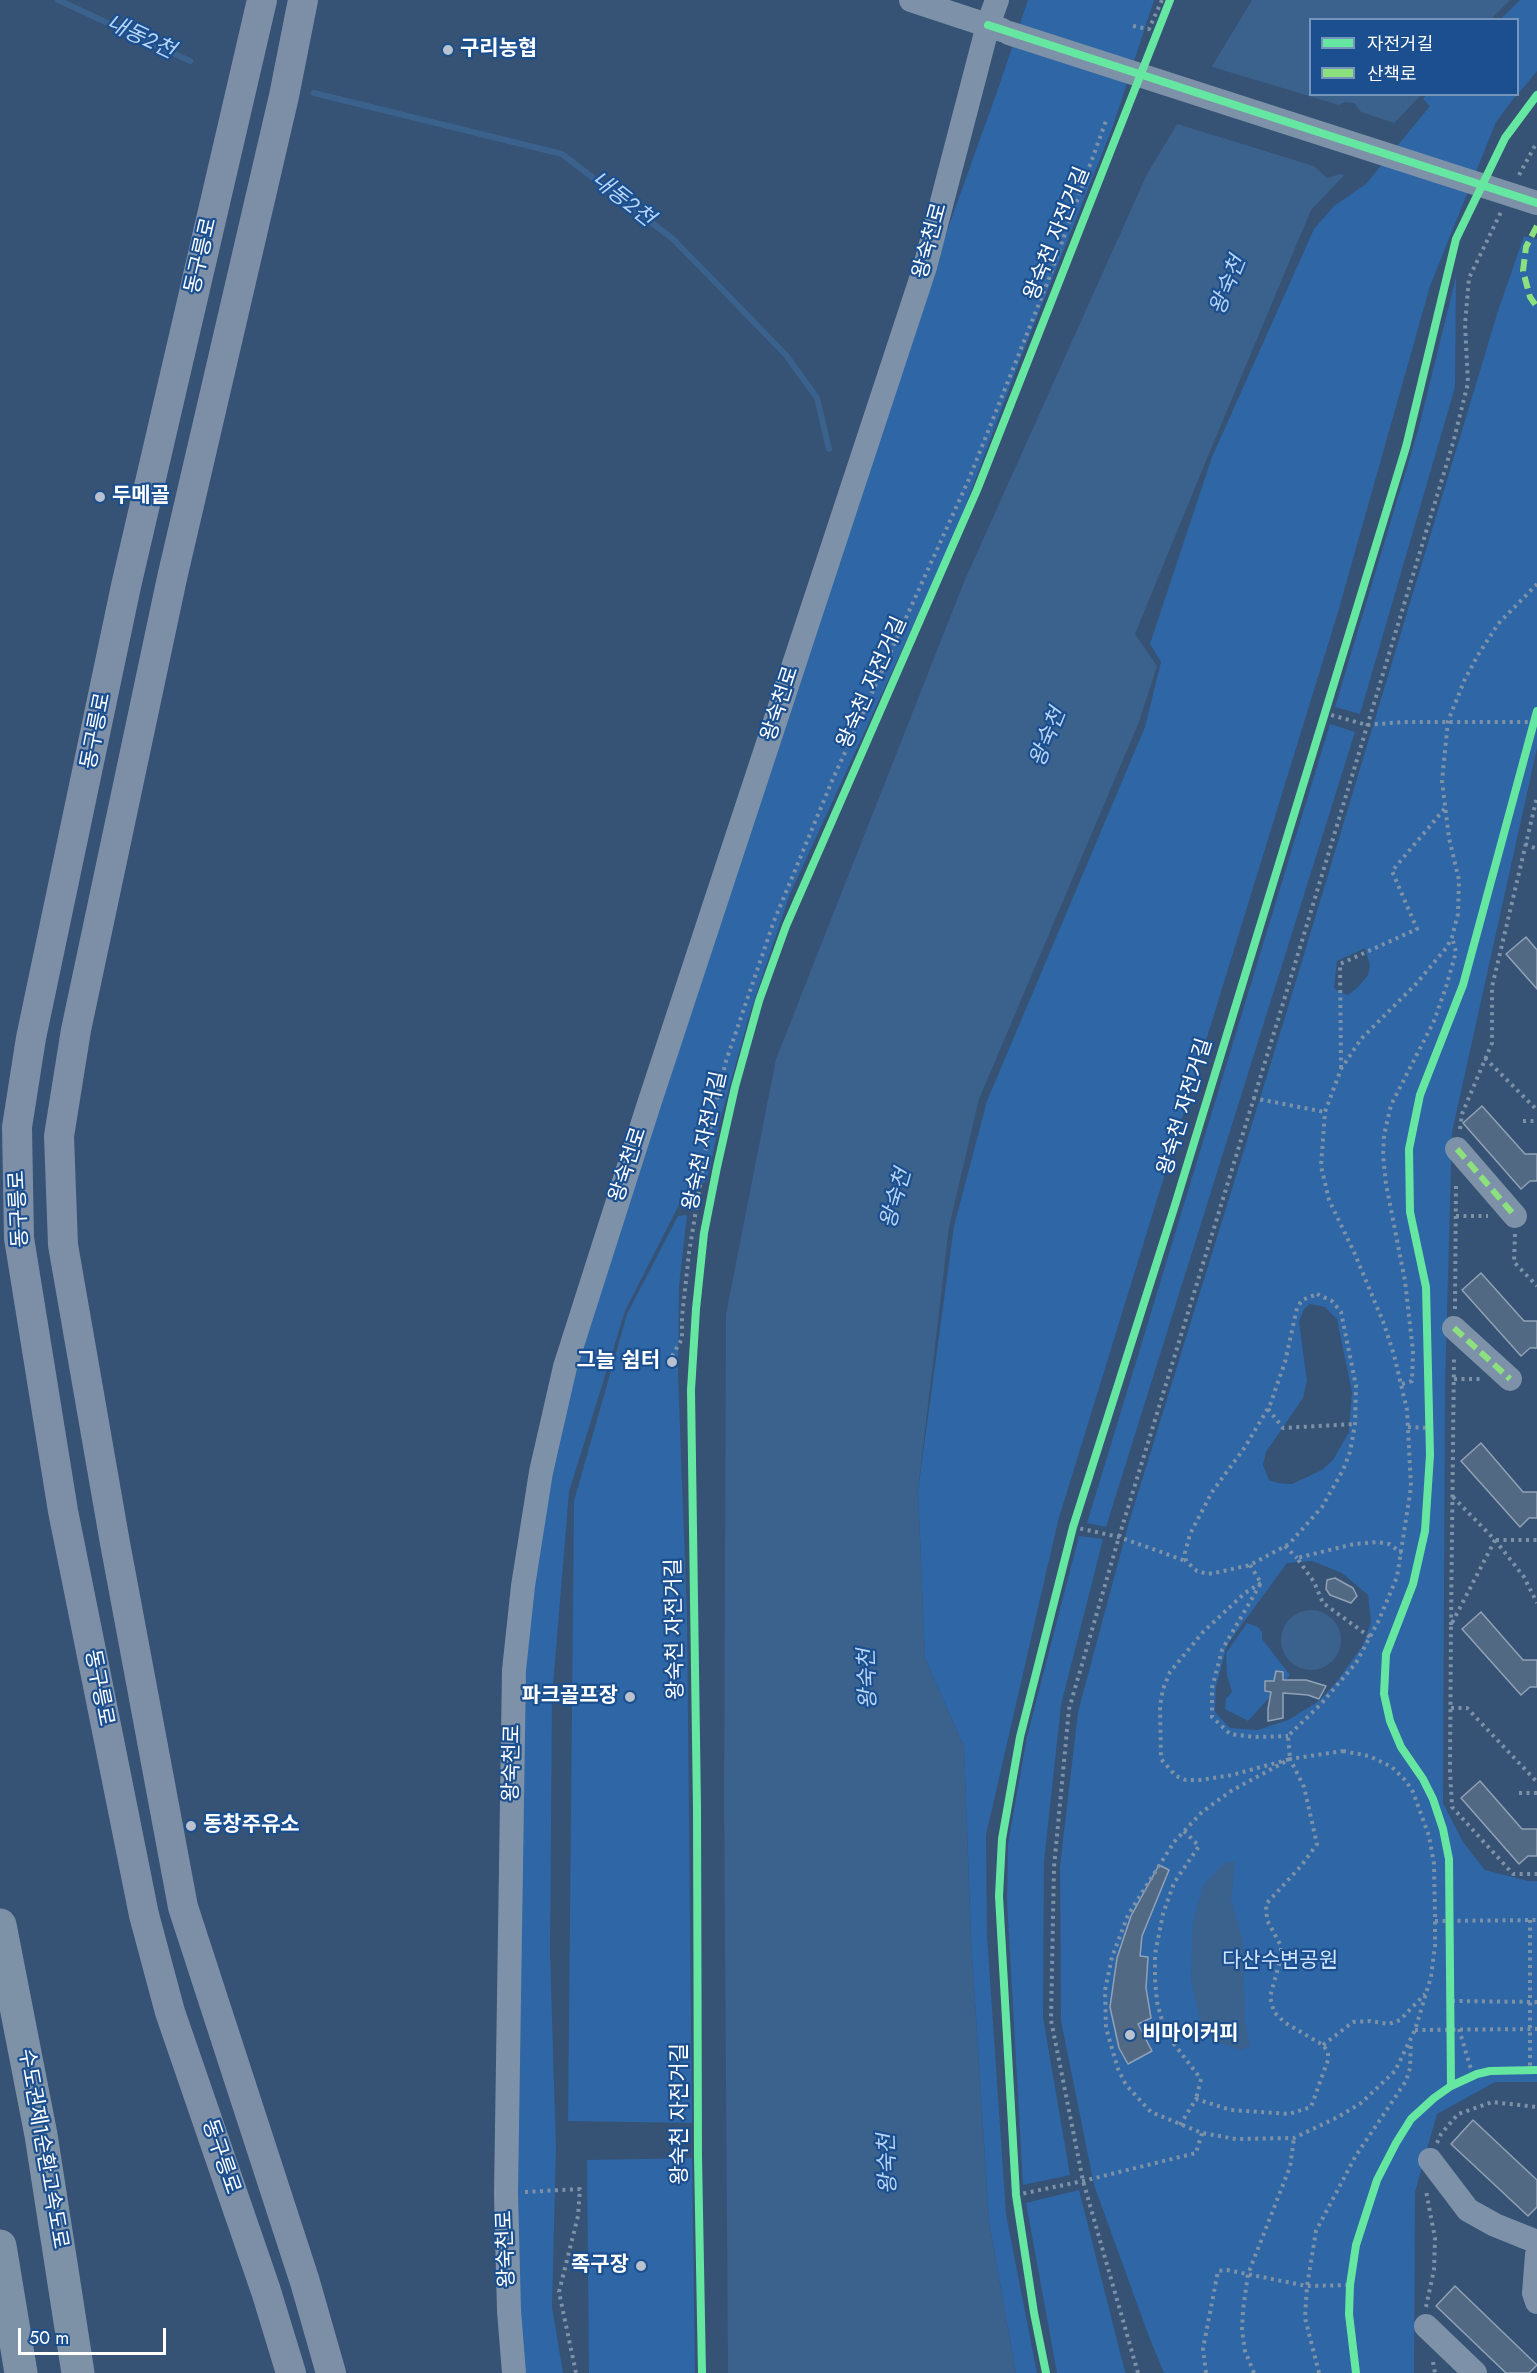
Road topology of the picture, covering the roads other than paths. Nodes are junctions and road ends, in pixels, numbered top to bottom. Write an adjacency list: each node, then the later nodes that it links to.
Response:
1 (262, 0): 20 (main road, 동구릉로)
2 (303, 0): 21 (main road, 동구릉로)
3 (911, 0): 5 (street)
4 (997, 0): 5 (street, 왕숙천로)
5 (998, 29): 6 (street, bridge); 22 (street, 왕숙천로)
6 (1537, 203)
7 (1457, 1149): 8 (street)
8 (1515, 1216)
9 (1454, 1328): 10 (street)
10 (1510, 1380)
11 (0, 1925): 19 (highway, 수도권제1순환고속도로)
12 (1430, 2160): 13 (street)
13 (1537, 2242)
14 (0, 2246): 18 (highway)
15 (1537, 2254): 16 (street)
16 (1537, 2302)
17 (1426, 2326): 23 (street)
18 (21, 2373)
19 (78, 2373)
20 (291, 2373)
21 (331, 2373)
22 (514, 2373)
23 (1475, 2373)

